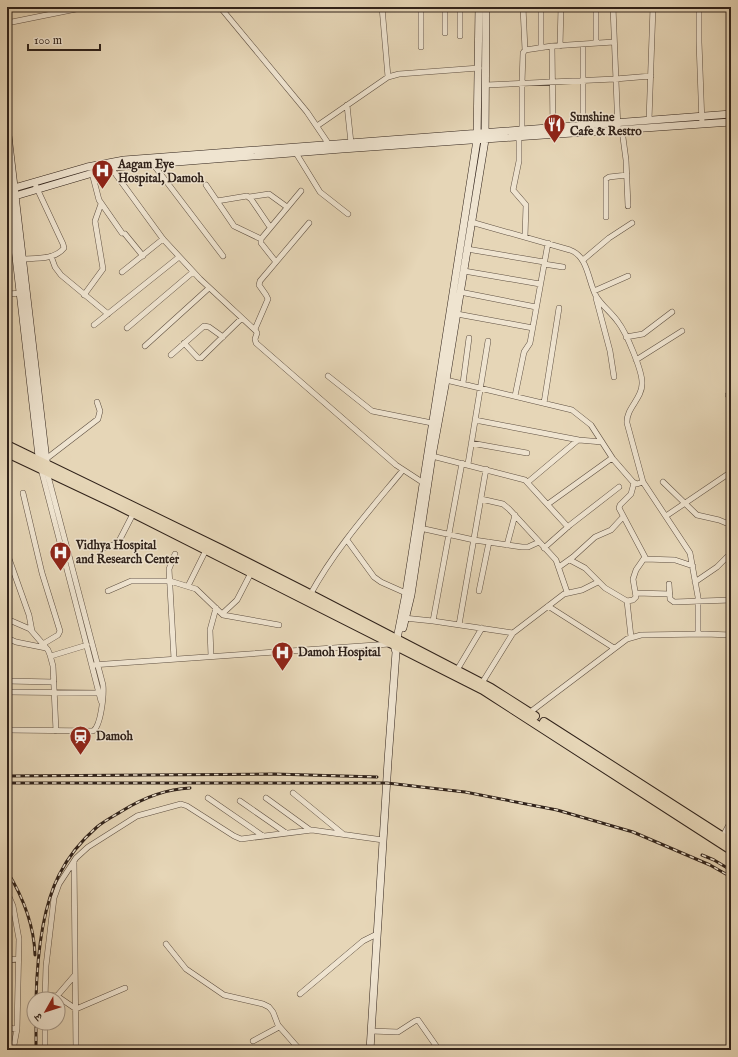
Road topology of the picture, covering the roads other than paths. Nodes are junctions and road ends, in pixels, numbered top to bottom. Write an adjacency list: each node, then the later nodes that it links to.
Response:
1 (86, 7): 16 (street)
2 (220, 7): 42 (street)
3 (382, 7): 29 (street)
4 (421, 7): 24 (street)
5 (445, 7): 17 (street)
6 (460, 7): 18 (street)
7 (479, 7): 27 (main road)
8 (486, 7): 34 (main road)
9 (523, 7): 26 (street)
10 (541, 7): 25 (street)
11 (561, 7): 23 (street)
12 (596, 7): 20 (street)
13 (613, 7): 19 (street)
14 (653, 7): 28 (street)
15 (699, 7): 38 (street)
16 (7, 23)
17 (445, 34)
18 (460, 36)
19 (614, 42): 20 (street); 30 (street)
20 (596, 43): 21 (street)
21 (583, 44): 23 (street); 31 (street)
22 (552, 46): 23 (street); 25 (street); 32 (street)
23 (560, 46)
24 (422, 47)
25 (541, 48): 26 (street)
26 (525, 50): 33 (street)
27 (479, 68): 29 (street); 47 (main road)
28 (651, 76): 30 (street); 37 (street)
29 (388, 77): 35 (street)
30 (615, 79): 31 (street); 40 (street)
31 (584, 80): 32 (street); 41 (street)
32 (553, 82): 33 (street); 46 (street)
33 (522, 83): 34 (street); 44 (street)
34 (486, 85): 47 (main road)
35 (347, 105): 42 (street); 49 (street)
36 (727, 114): 38 (main road); 39 (main road)
37 (649, 120): 38 (main road); 40 (main road)
38 (702, 120): 39 (main road); 45 (main road)
39 (728, 122)
40 (617, 123): 41 (main road); 45 (street)
41 (584, 125): 46 (main road)
42 (317, 126): 50 (street)
43 (7, 127): 62 (main road)
44 (522, 130): 46 (main road); 47 (main road)
45 (620, 130): 46 (main road); 56 (street)
46 (553, 131): 48 (main road)
47 (482, 136): 48 (main road); 49 (main road); 50 (main road); 70 (main road); 128 (main road)
48 (519, 137): 75 (street)
49 (351, 143): 50 (main road)
50 (331, 147): 51 (main road); 52 (main road)
51 (296, 153): 52 (main road); 68 (street)
52 (203, 157): 53 (main road)
53 (153, 161): 54 (main road); 82 (street)
54 (109, 165): 55 (main road); 58 (main road); 77 (street)
55 (92, 173): 60 (main road); 65 (street)
56 (626, 175): 66 (street); 69 (street)
57 (7, 179): 62 (main road)
58 (34, 182): 60 (street); 62 (main road)
59 (206, 185): 64 (street)
60 (38, 189): 62 (main road); 80 (street)
61 (301, 191): 67 (street)
62 (10, 192): 74 (main road)
63 (249, 197): 64 (street); 67 (street); 73 (street)
64 (217, 200): 76 (street)
65 (101, 204): 81 (street); 99 (street)
66 (628, 206)
67 (287, 207): 73 (street)
68 (348, 214)
69 (606, 217)
70 (471, 222): 75 (street); 79 (main road)
71 (632, 223): 85 (street)
72 (309, 224): 86 (street)
73 (270, 227): 76 (street)
74 (16, 232): 84 (main road); 96 (main road)
75 (525, 237): 78 (street)
76 (261, 239): 86 (street)
77 (163, 240): 81 (street); 83 (street)
78 (548, 243): 85 (street); 87 (street)
79 (467, 249): 87 (street); 89 (main road)
80 (51, 256): 84 (street); 99 (street)
81 (143, 256): 90 (street)
82 (222, 256)
83 (179, 257): 91 (street); 103 (street)
84 (22, 259): 96 (main road)
85 (583, 260): 97 (street)
86 (276, 262): 109 (street)
87 (544, 263): 88 (street); 93 (street)
88 (563, 267)
89 (464, 271): 93 (street); 95 (main road)
90 (122, 272)
91 (193, 272): 94 (street); 107 (street)
92 (628, 276): 97 (street)
93 (540, 284): 100 (street)
94 (209, 288): 105 (street); 116 (street)
95 (460, 292): 100 (street); 104 (main road)
96 (23, 293): 98 (street); 139 (main road)
97 (595, 293): 112 (street); 120 (street)
98 (7, 294)
99 (84, 294): 103 (street)
100 (536, 307): 108 (street)
101 (559, 308): 126 (street)
102 (672, 312): 112 (street)
103 (108, 314): 106 (street)
104 (457, 314): 108 (street); 121 (main road)
105 (242, 318): 109 (street); 111 (street)
106 (94, 325)
107 (127, 328)
108 (533, 328): 124 (street)
109 (255, 329): 141 (street)
110 (682, 331): 118 (street)
111 (223, 337): 115 (street); 115 (street)
112 (626, 337): 118 (street)
113 (469, 338): 122 (street)
114 (488, 341): 123 (street)
115 (184, 343): 117 (street)
116 (145, 346)
117 (170, 355)
118 (636, 360): 145 (street)
119 (328, 376): 128 (street)
120 (614, 377)
121 (446, 380): 122 (street); 135 (main road)
122 (464, 383): 123 (street)
123 (480, 387): 124 (street); 127 (street)
124 (516, 396): 126 (street)
125 (97, 402): 139 (street)
126 (544, 403): 130 (street)
127 (475, 420): 129 (street); 131 (street)
128 (432, 423): 143 (main road)
129 (578, 440): 130 (street); 144 (street)
130 (602, 442): 136 (street)
131 (471, 443): 134 (street); 138 (street)
132 (7, 445): 139 (main road)
133 (7, 454): 139 (main road)
134 (527, 454)
135 (432, 456): 137 (street); 159 (main road)
136 (612, 458): 147 (street); 151 (street)
137 (462, 463): 138 (street); 160 (street)
138 (468, 464): 140 (street)
139 (44, 465): 153 (main road); 192 (street)
140 (486, 469): 144 (street); 150 (street)
141 (403, 470): 143 (street); 161 (street)
142 (731, 472): 152 (street)
143 (422, 482): 187 (main road)
144 (528, 482): 151 (street)
145 (643, 482): 147 (street); 155 (street)
146 (663, 482): 152 (street)
147 (634, 483): 156 (street)
148 (619, 487): 158 (street)
149 (23, 493): 210 (street)
150 (481, 499): 154 (street); 162 (street)
151 (548, 504): 158 (street)
152 (685, 504): 155 (street); 157 (street)
153 (135, 511): 166 (main road); 167 (street)
154 (515, 515): 164 (street); 165 (street)
155 (666, 516): 174 (street)
156 (623, 517): 172 (street); 173 (street)
157 (731, 525)
158 (568, 527): 168 (street)
159 (420, 528): 160 (street); 187 (main road)
160 (449, 534): 162 (street); 198 (street)
161 (347, 540): 186 (street); 187 (street)
162 (474, 540): 163 (street); 200 (street)
163 (489, 542): 165 (street); 183 (street)
164 (539, 542): 165 (street); 168 (street)
165 (508, 545)
166 (208, 546): 176 (main road); 181 (street)
167 (104, 548)
168 (544, 548): 175 (street)
169 (7, 553): 202 (street)
170 (731, 553): 179 (street)
171 (175, 554): 177 (street)
172 (645, 559): 174 (street); 185 (street)
173 (570, 560): 175 (street); 178 (street)
174 (693, 566): 179 (street)
175 (559, 567): 184 (street)
176 (253, 569): 186 (main road); 195 (street)
177 (170, 581): 181 (street); 182 (street); 214 (street)
178 (598, 582): 184 (street); 190 (street)
179 (696, 582): 191 (street)
180 (669, 584): 188 (street)
181 (188, 586): 194 (street)
182 (108, 591)
183 (479, 591)
184 (567, 592): 193 (street)
185 (636, 593): 188 (street); 190 (street)
186 (305, 594): 209 (main road)
187 (408, 594): 197 (main road)
188 (670, 594): 191 (street)
189 (731, 600): 191 (street)
190 (627, 601): 206 (street)
191 (698, 602): 204 (street)
192 (79, 604): 208 (street); 215 (street)
193 (548, 606): 203 (street); 211 (street)
194 (216, 608): 195 (street); 213 (street)
195 (222, 614): 199 (street)
196 (7, 618): 202 (street)
197 (403, 618): 198 (street); 209 (main road)
198 (433, 621): 200 (street)
199 (278, 625)
200 (459, 625): 201 (street)
201 (482, 628): 203 (street); 216 (street)
202 (32, 632): 210 (street)
203 (513, 632): 219 (street)
204 (698, 634): 205 (street); 206 (street)
205 (731, 635)
206 (632, 637): 211 (street)
207 (7, 638): 210 (street)
208 (86, 645): 212 (street); 215 (street)
209 (397, 645): 213 (street); 216 (main road); 224 (main road); 236 (main road)
210 (44, 646): 212 (street)
211 (614, 648): 224 (street)
212 (51, 656): 218 (street)
213 (211, 656): 214 (street)
214 (174, 659): 215 (street)
215 (95, 665): 222 (street); 223 (street)
216 (457, 670): 219 (main road)
217 (8, 680): 218 (street)
218 (54, 682): 221 (street)
219 (482, 683): 224 (main road)
220 (7, 692): 221 (street)
221 (54, 692): 222 (street); 226 (street)
222 (99, 693): 223 (street)
223 (102, 704): 226 (street)
224 (528, 715): 237 (main road)
225 (7, 730): 226 (street)
226 (56, 731)
227 (293, 792): 234 (street)
228 (208, 798): 235 (street)
229 (266, 798): 232 (street)
230 (240, 801): 233 (street)
231 (731, 821): 237 (street)
232 (310, 830): 233 (street); 234 (street)
233 (286, 833): 235 (street)
234 (344, 834): 236 (street)
235 (263, 836): 240 (street)
236 (383, 840): 242 (main road)
237 (721, 840): 238 (main road); 239 (main road)
238 (731, 842)
239 (731, 850)
240 (74, 861): 246 (street); 248 (street)
241 (7, 892): 244 (street)
242 (377, 934): 250 (street); 257 (main road)
243 (166, 944): 253 (street)
244 (18, 959): 245 (street); 255 (street)
245 (7, 960)
246 (75, 975): 249 (street); 252 (street)
247 (125, 988): 252 (street)
248 (45, 991)
249 (61, 991)
250 (300, 994)
251 (66, 1002): 252 (street)
252 (76, 1008): 261 (street)
253 (279, 1027): 258 (street); 262 (street)
254 (7, 1028): 255 (street)
255 (17, 1029): 259 (street)
256 (45, 1031): 260 (street)
257 (371, 1032): 263 (main road); 264 (street)
258 (253, 1041)
259 (8, 1050)
260 (45, 1050)
261 (76, 1050)
262 (300, 1050)
263 (370, 1050)
264 (439, 1050)

